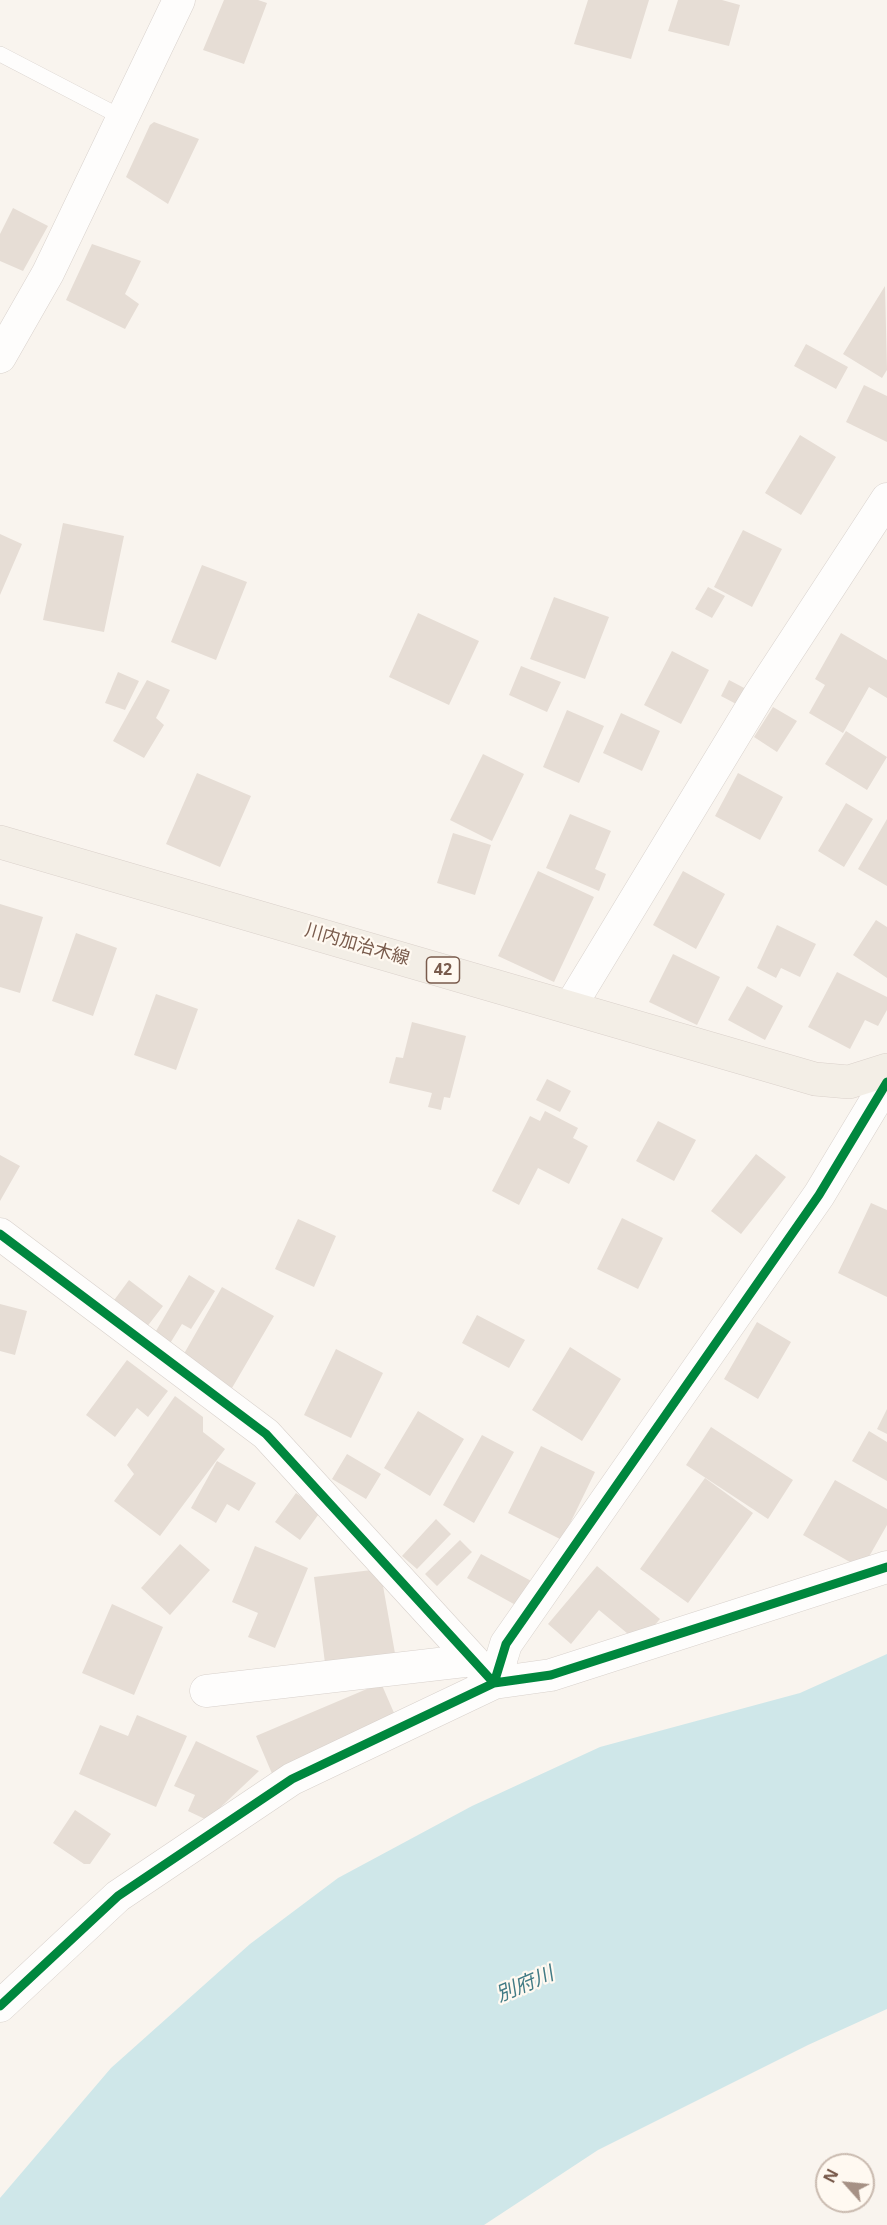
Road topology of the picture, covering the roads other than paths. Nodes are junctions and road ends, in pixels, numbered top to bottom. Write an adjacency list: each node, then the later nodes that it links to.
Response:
1 (179, 0): 3 (street)
2 (0, 54): 3 (lane)
3 (123, 118): 4 (street)
4 (0, 357)
5 (887, 499): 7 (street)
6 (0, 842): 7 (main road, 川内加治木線 / 42)
7 (570, 1007): 8 (main road, 川内加治木線 / 42)
8 (887, 1070)
9 (887, 1082): 13 (street)
10 (0, 1234): 12 (street)
11 (887, 1567): 13 (street)
12 (473, 1660): 13 (street); 14 (street)
13 (494, 1683): 15 (street)
14 (206, 1691)
15 (0, 2006)

